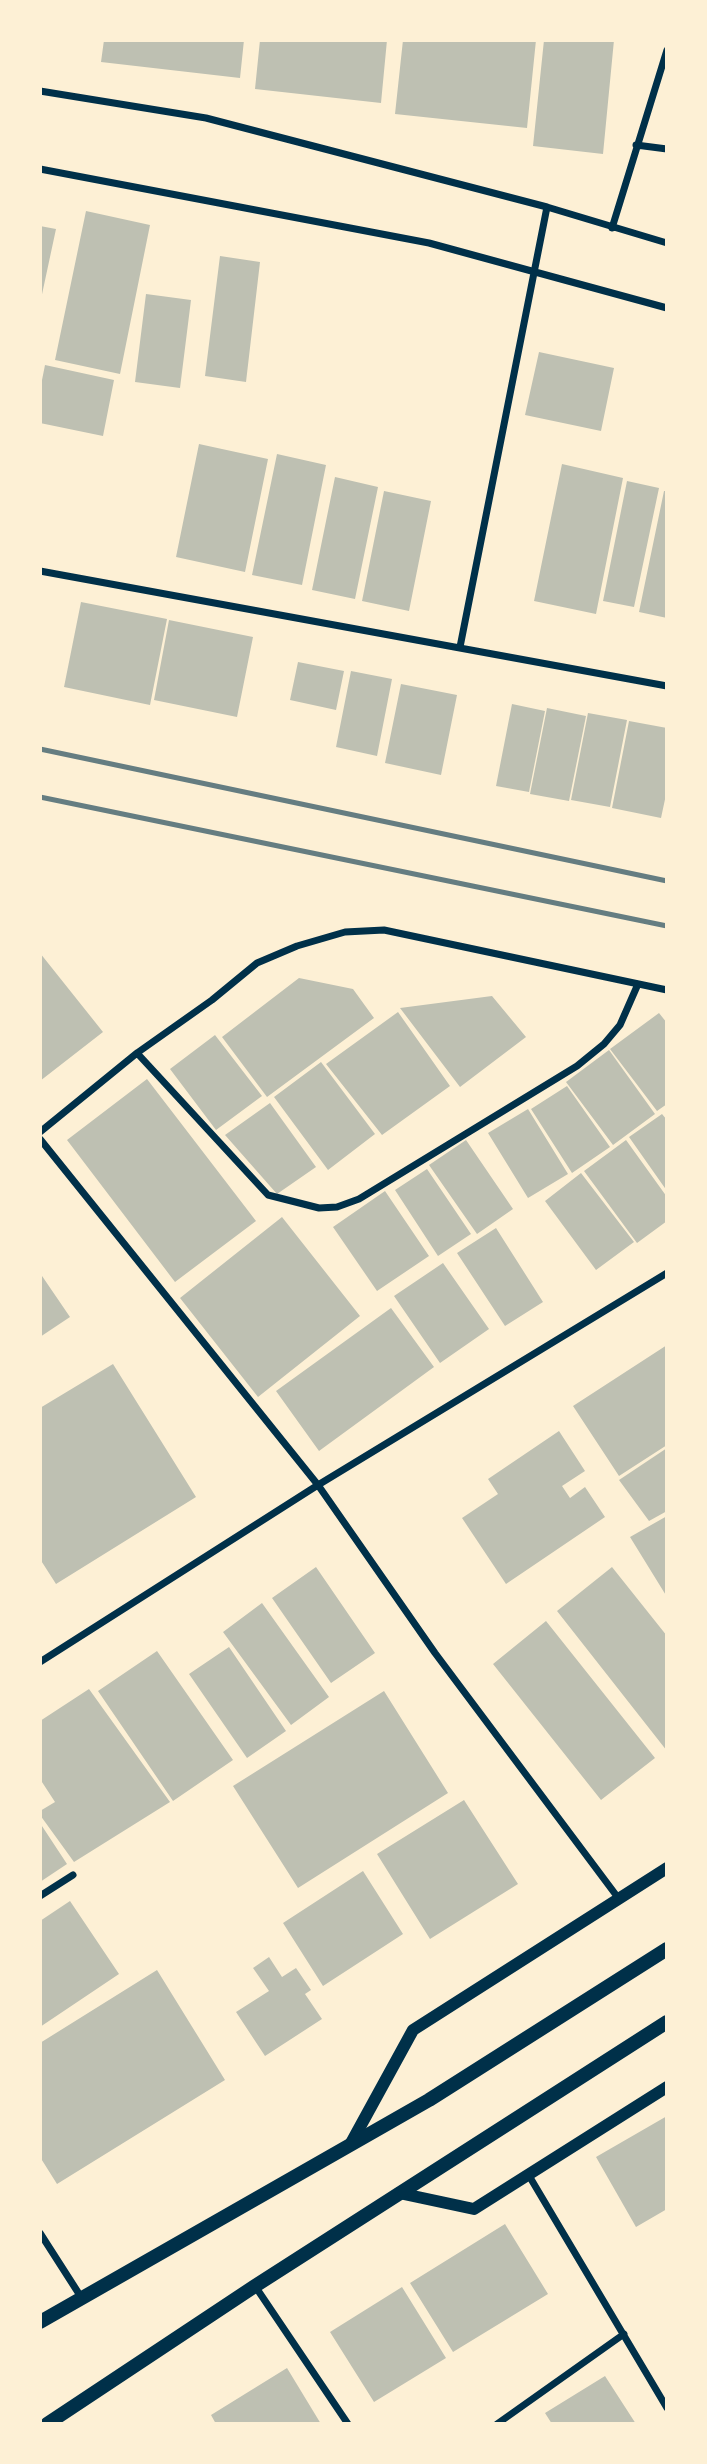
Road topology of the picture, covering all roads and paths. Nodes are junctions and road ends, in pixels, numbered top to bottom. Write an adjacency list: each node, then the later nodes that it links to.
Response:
1 (667, 50): 3 (street)
2 (40, 91): 6 (street)
3 (636, 145): 4 (street); 7 (street)
4 (667, 149)
5 (40, 169): 9 (street)
6 (547, 207): 7 (street); 9 (street)
7 (612, 228): 8 (street)
8 (667, 243)
9 (533, 273): 10 (street); 12 (street)
10 (667, 308)
11 (40, 571): 12 (street)
12 (460, 647): 13 (street)
13 (667, 687)
14 (638, 984): 15 (street); 16 (street); 16 (street)
15 (667, 990)
16 (137, 1053): 17 (street)
17 (40, 1132)
18 (40, 1139): 20 (street)
19 (667, 1273): 20 (street)
20 (318, 1485): 21 (street); 25 (street)
21 (40, 1662)
22 (667, 1868): 25 (street)
23 (73, 1875): 24 (street)
24 (40, 1896)
25 (619, 1899): 29 (street)
26 (667, 1950): 29 (main road)
27 (667, 2022): 31 (main road)
28 (667, 2087): 30 (street)
29 (350, 2145): 34 (main road)
30 (528, 2174): 31 (street); 36 (street)
31 (399, 2193): 33 (main road)
32 (40, 2233): 34 (street)
33 (255, 2286): 38 (main road); 39 (street)
34 (81, 2297): 35 (main road)
35 (40, 2322)
36 (624, 2334): 37 (street); 40 (street)
37 (667, 2408)
38 (47, 2424)
39 (348, 2424)
40 (497, 2424)

